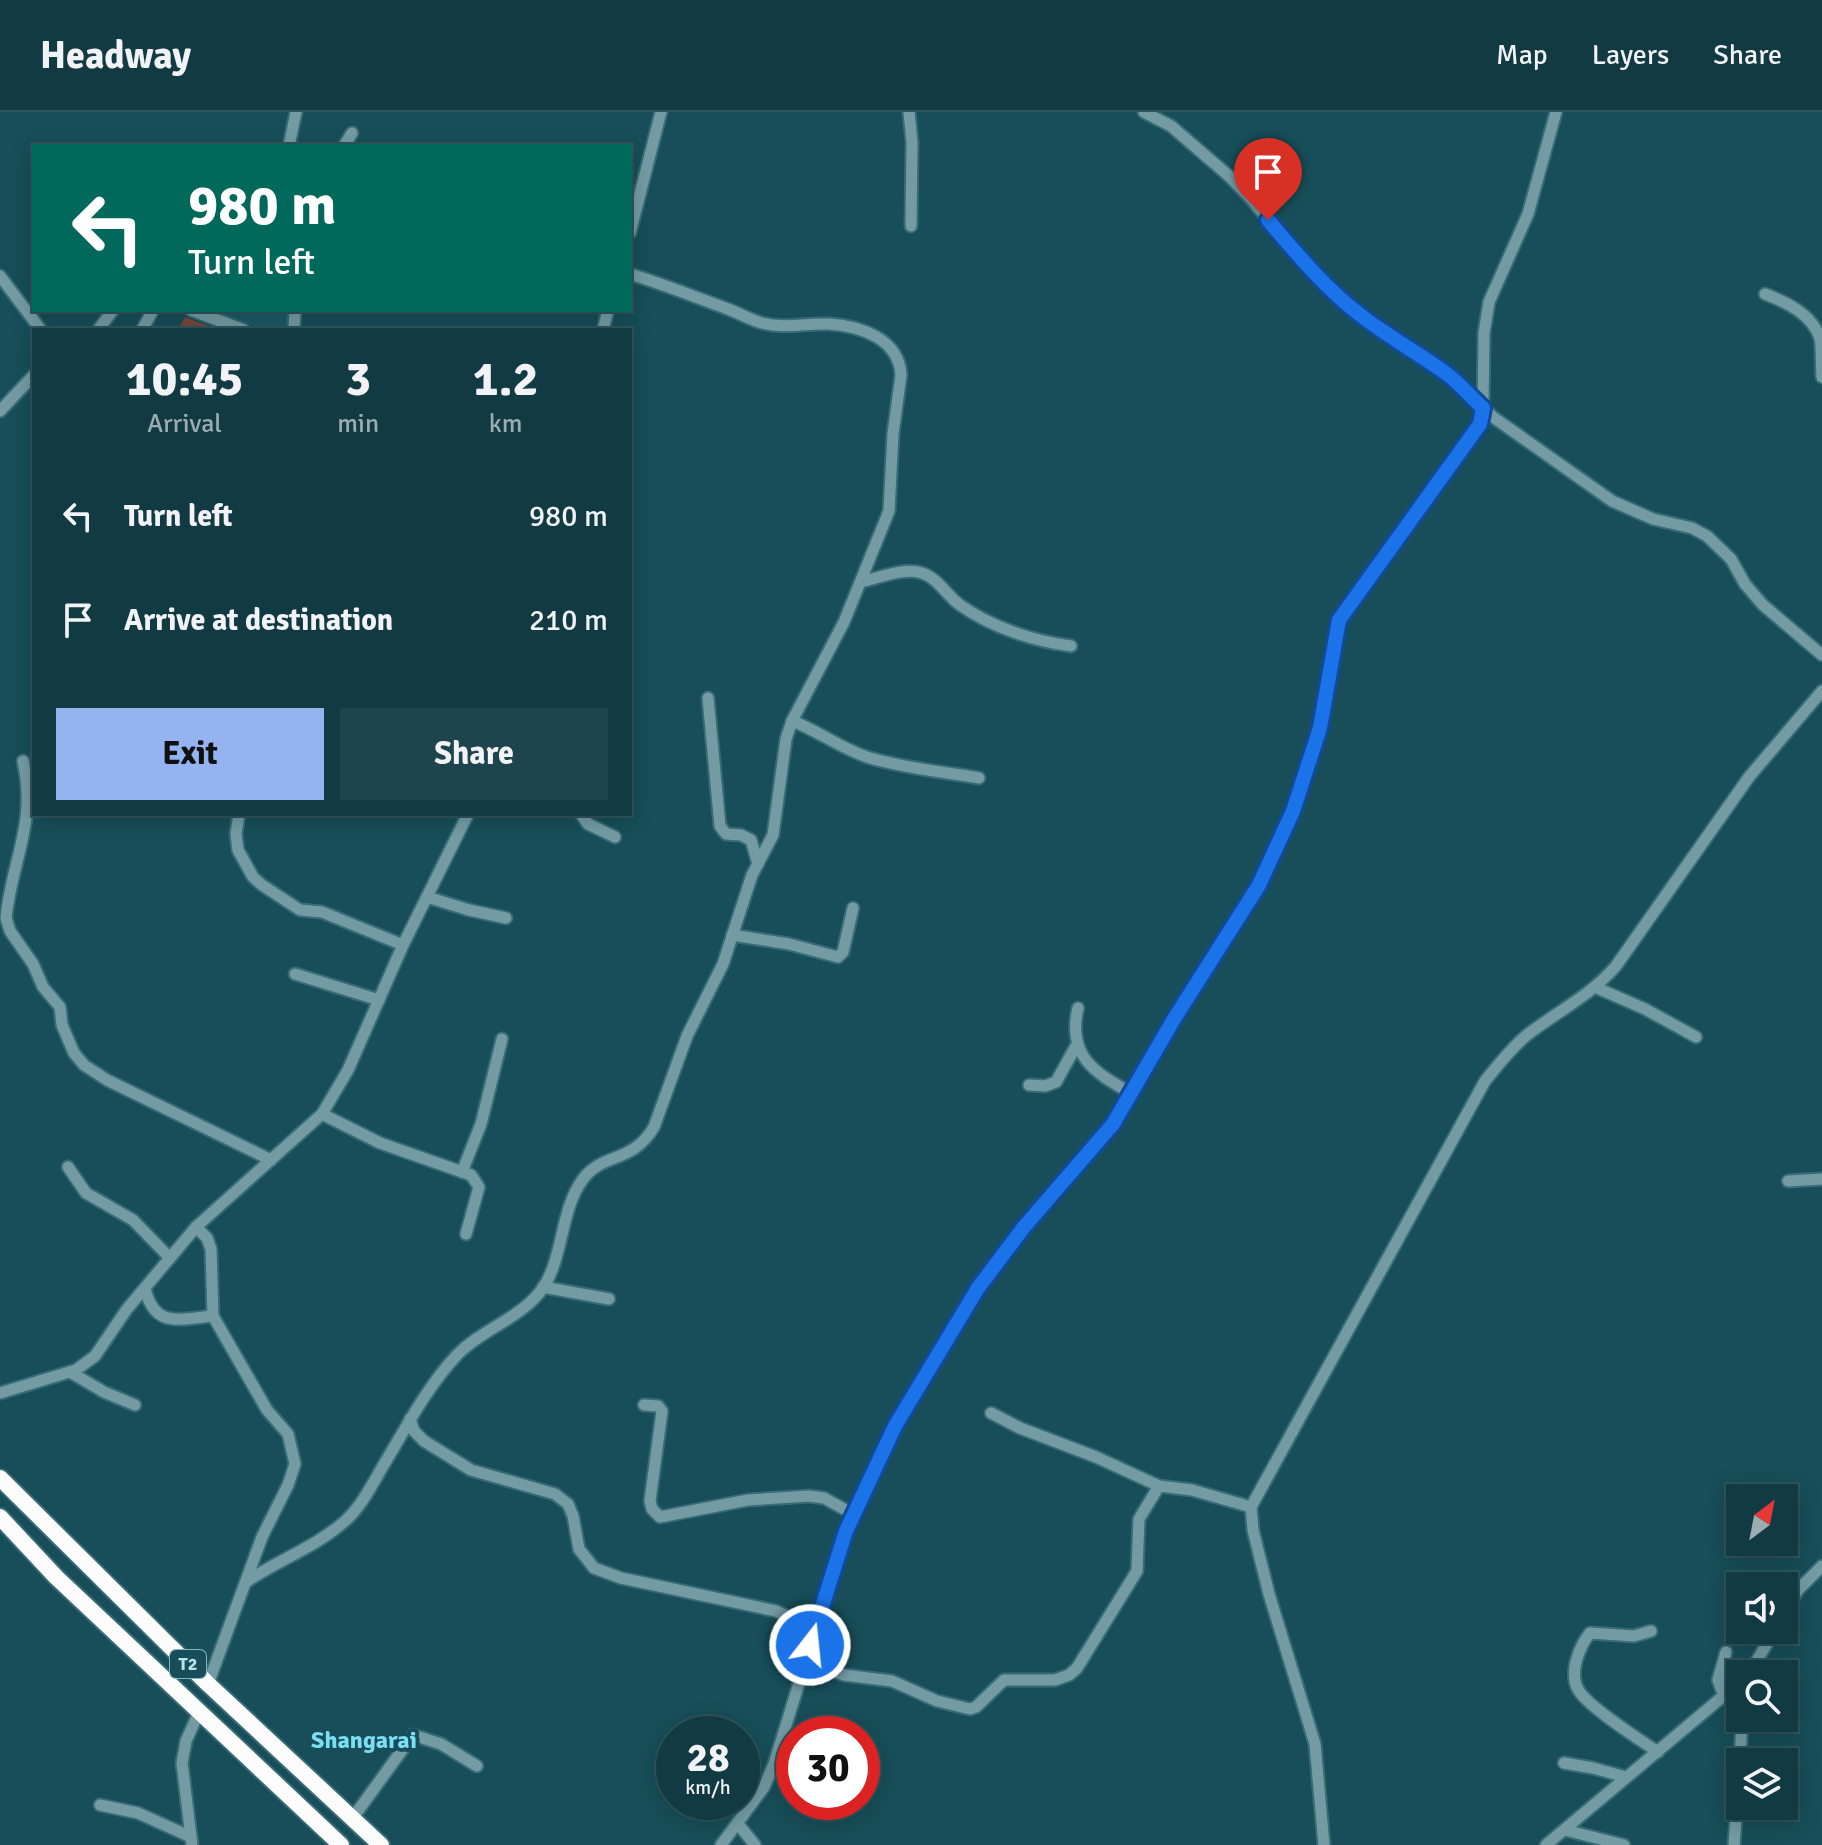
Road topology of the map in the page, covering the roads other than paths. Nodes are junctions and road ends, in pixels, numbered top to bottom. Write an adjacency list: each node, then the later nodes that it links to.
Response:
1 (296, 112): 7 (street)
2 (661, 112): 9 (street)
3 (909, 112): 10 (street)
4 (1144, 112): 19 (street)
5 (1556, 112): 19 (street)
6 (352, 133): 8 (street)
7 (289, 144)
8 (345, 144)
9 (632, 225)
10 (911, 226)
11 (632, 275): 21 (street)
12 (0, 276): 15 (street)
13 (1765, 294): 18 (street)
14 (196, 312): 16 (street)
15 (39, 328)
16 (239, 328)
17 (32, 377): 20 (street)
18 (1822, 377)
19 (1483, 408): 23 (street); 47 (street)
20 (0, 411)
21 (861, 582): 22 (street); 26 (street)
22 (1071, 646)
23 (1822, 655)
24 (1822, 691): 40 (street)
25 (708, 698): 33 (street)
26 (792, 721): 28 (street); 33 (street)
27 (23, 761): 49 (street)
28 (979, 778)
29 (239, 816): 38 (street)
30 (467, 816): 34 (street)
31 (582, 816): 32 (street)
32 (615, 837)
33 (758, 864): 37 (street)
34 (427, 897): 36 (street); 38 (street)
35 (853, 908): 37 (street)
36 (506, 918)
37 (732, 935): 57 (street)
38 (403, 945): 41 (street)
39 (295, 974): 41 (street)
40 (1597, 988): 43 (street); 69 (street)
41 (379, 1000): 48 (street)
42 (1078, 1008): 45 (street)
43 (1696, 1037)
44 (502, 1039): 51 (street)
45 (1076, 1046): 46 (street); 47 (street)
46 (1029, 1085)
47 (1131, 1093): 71 (street)
48 (322, 1114): 49 (street); 51 (street)
49 (271, 1160): 54 (street)
50 (68, 1167): 56 (street)
51 (462, 1172): 55 (street)
52 (1822, 1179): 53 (street)
53 (1788, 1181)
54 (196, 1227): 56 (street); 60 (street)
55 (466, 1234)
56 (170, 1258): 58 (street)
57 (543, 1287): 59 (street); 66 (street)
58 (145, 1288): 60 (street); 61 (street)
59 (609, 1299)
60 (213, 1316): 77 (street)
61 (70, 1372): 62 (street); 63 (street)
62 (0, 1393)
63 (135, 1405)
64 (644, 1405): 71 (street)
65 (991, 1413): 68 (street)
66 (410, 1419): 77 (street); 79 (street)
67 (0, 1478): 70 (highway, T2)
68 (1159, 1486): 69 (street); 82 (street)
69 (1251, 1507): 100 (street)
70 (34, 1509): 73 (highway); 74 (highway, T2)
71 (853, 1514): 79 (street)
72 (0, 1517): 73 (highway, T2)
73 (12, 1530): 76 (highway, T2)
74 (78, 1556): 76 (highway); 83 (highway, T2)
75 (1822, 1566): 78 (street)
76 (56, 1577): 85 (highway, T2)
77 (246, 1582): 83 (street)
78 (1798, 1590)
79 (814, 1629): 82 (street)
80 (1651, 1631): 86 (street)
81 (1726, 1652): 84 (street)
82 (805, 1661): 93 (street)
83 (208, 1684): 91 (highway, T2)
84 (1724, 1696): 86 (street)
85 (200, 1710): 95 (street); 96 (highway, T2)
86 (1658, 1752): 89 (street)
87 (1564, 1763): 89 (street)
88 (477, 1766): 91 (street)
89 (1626, 1777): 94 (street)
90 (100, 1805): 95 (street)
91 (352, 1819): 97 (highway, T2)
92 (1736, 1820): 103 (street)
93 (738, 1824): 98 (street); 99 (street)
94 (1565, 1830): 101 (street); 102 (street)
95 (191, 1841)
96 (341, 1845)
97 (381, 1845)
98 (721, 1845)
99 (755, 1845)
100 (1324, 1845)
101 (1546, 1845)
102 (1624, 1845)
103 (1734, 1845)

